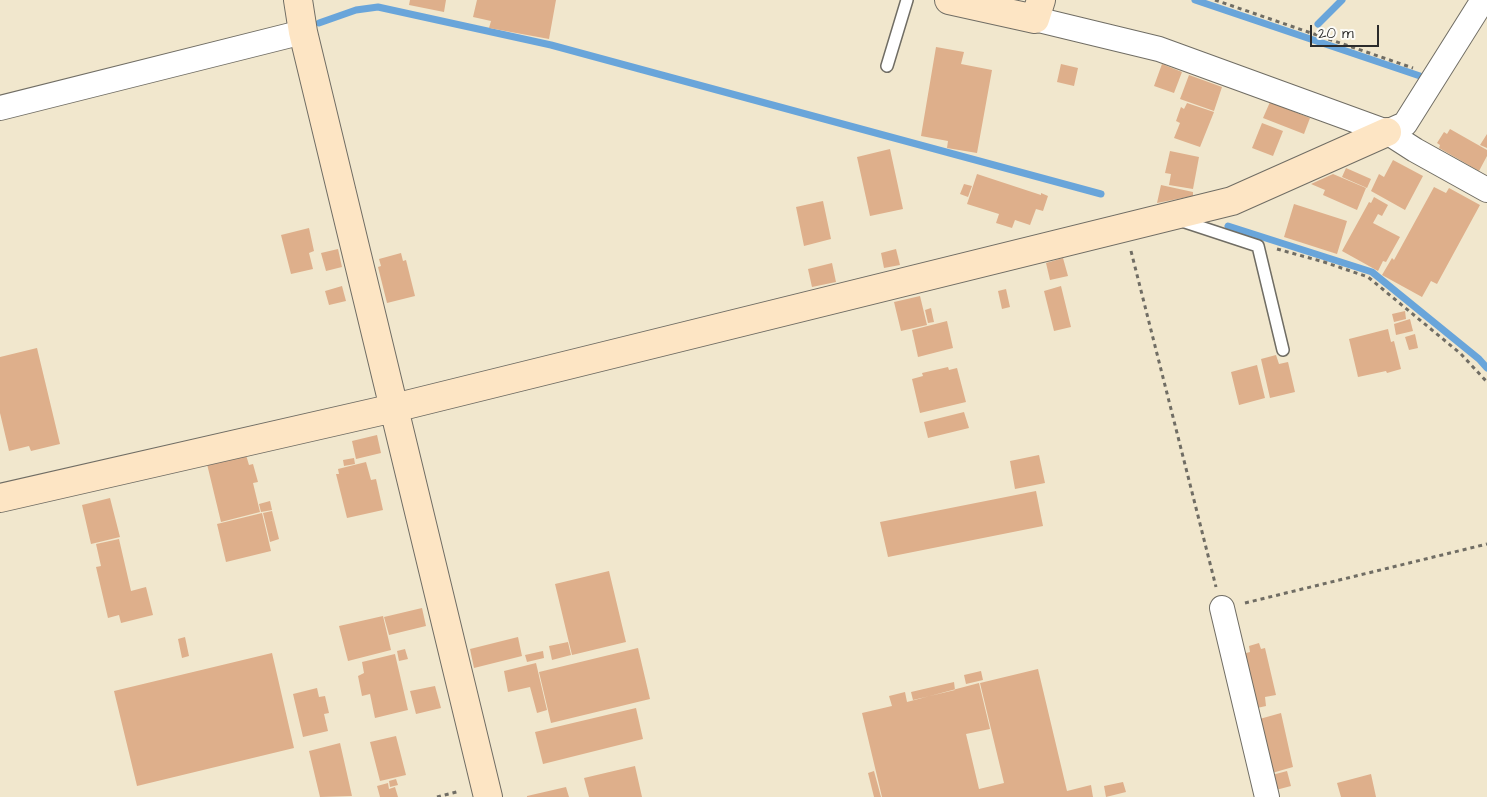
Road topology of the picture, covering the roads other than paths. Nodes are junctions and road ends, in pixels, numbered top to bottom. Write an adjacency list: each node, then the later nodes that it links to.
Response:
1 (298, 0): 6 (street)
2 (907, 0): 7 (lane)
3 (949, 0): 5 (street)
4 (1483, 0): 9 (street)
5 (1038, 10): 9 (street)
6 (303, 32): 8 (street); 13 (street)
7 (887, 66)
8 (0, 108)
9 (1387, 132): 10 (street); 11 (street)
10 (1487, 190)
11 (1169, 216): 12 (lane); 13 (street)
12 (1283, 350)
13 (394, 408): 14 (street); 16 (street)
14 (0, 498)
15 (1222, 608): 17 (street)
16 (488, 797)
17 (1267, 797)

